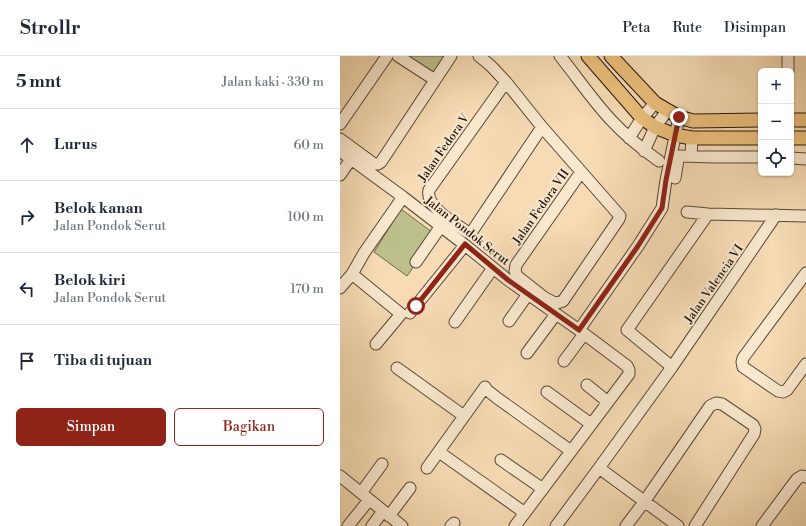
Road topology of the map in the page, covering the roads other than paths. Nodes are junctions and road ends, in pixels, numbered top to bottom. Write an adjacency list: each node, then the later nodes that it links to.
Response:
1 (387, 56): 19 (street)
2 (398, 56): 10 (street)
3 (452, 56): 10 (street)
4 (479, 56): 11 (street)
5 (560, 56): 23 (street)
6 (588, 56): 15 (main road)
7 (611, 56): 12 (main road)
8 (788, 56): 9 (street)
9 (788, 68)
10 (435, 80): 28 (street)
11 (506, 82): 21 (street); 21 (street, Jalan Fedora V)
12 (655, 103): 13 (main road); 15 (street)
13 (667, 111): 14 (main road); 20 (street)
14 (679, 117): 16 (main road); 22 (street)
15 (642, 118): 20 (main road); 23 (street)
16 (758, 120)
17 (794, 120): 18 (main road)
18 (806, 120)
19 (340, 124)
20 (655, 126): 22 (main road); 30 (street)
21 (542, 127): 38 (street)
22 (675, 135): 24 (main road); 58 (street)
23 (629, 138): 30 (street)
24 (698, 138): 25 (main road); 31 (street); 32 (street)
25 (758, 138)
26 (794, 138): 27 (main road)
27 (806, 138)
28 (340, 139)
29 (340, 151): 35 (street, Jalan Pondok Serut)
30 (644, 151): 37 (street)
31 (691, 156): 32 (street); 40 (street)
32 (704, 157): 33 (street)
33 (758, 157)
34 (794, 158): 36 (street)
35 (351, 159): 39 (street); 41 (street, Jalan Pondok Serut)
36 (806, 159)
37 (658, 161)
38 (581, 172): 54 (street); 54 (street, Jalan Fedora VII)
39 (340, 175)
40 (675, 178)
41 (403, 198): 46 (street, Jalan Pondok Serut); 51 (street)
42 (687, 212): 43 (street)
43 (708, 214): 44 (street); 63 (street)
44 (776, 215): 45 (street); 63 (street, Jalan Valencia VI)
45 (806, 216)
46 (441, 226): 47 (street, Jalan Pondok Serut); 48 (street)
47 (465, 244): 49 (street, Jalan Pondok Serut); 55 (street)
48 (416, 262)
49 (493, 268): 53 (street, Jalan Pondok Serut); 57 (street)
50 (806, 273): 62 (street)
51 (352, 274): 52 (street); 59 (street)
52 (340, 288)
53 (526, 292): 54 (street, Jalan Pondok Serut); 56 (street)
54 (556, 308): 58 (street, Jalan Pondok Serut); 60 (street)
55 (410, 313)
56 (508, 318)
57 (455, 322)
58 (581, 332): 61 (street); 67 (street, Jalan Pondok Serut)
59 (376, 344)
60 (527, 353)
61 (564, 361)
62 (806, 364)
63 (672, 367): 75 (street, Jalan Valencia VI)
64 (397, 368): 68 (street)
65 (587, 385): 67 (street)
66 (547, 392): 69 (street)
67 (608, 402): 69 (street, Jalan Pondok Serut)
68 (464, 416): 70 (street); 71 (street)
69 (591, 424): 70 (street, Jalan Pondok Serut)
70 (571, 451): 79 (street, Jalan Pondok Serut)
71 (439, 452): 74 (street); 83 (street)
72 (501, 460): 79 (street)
73 (382, 464): 80 (street)
74 (427, 468)
75 (599, 468): 81 (street); 88 (street, Jalan Valencia VI)
76 (340, 476): 80 (street)
77 (806, 477): 92 (street)
78 (410, 488): 82 (street)
79 (543, 489): 83 (street, Jalan Pondok Serut)
80 (365, 496): 82 (street); 84 (street)
81 (644, 502): 89 (street); 90 (street); 91 (street)
82 (386, 513): 85 (street); 86 (street)
83 (525, 513): 87 (street, Jalan Pondok Serut)
84 (348, 526)
85 (372, 526)
86 (402, 526)
87 (515, 526)
88 (556, 526)
89 (626, 526)
90 (678, 526)
91 (695, 526)
92 (762, 526)

